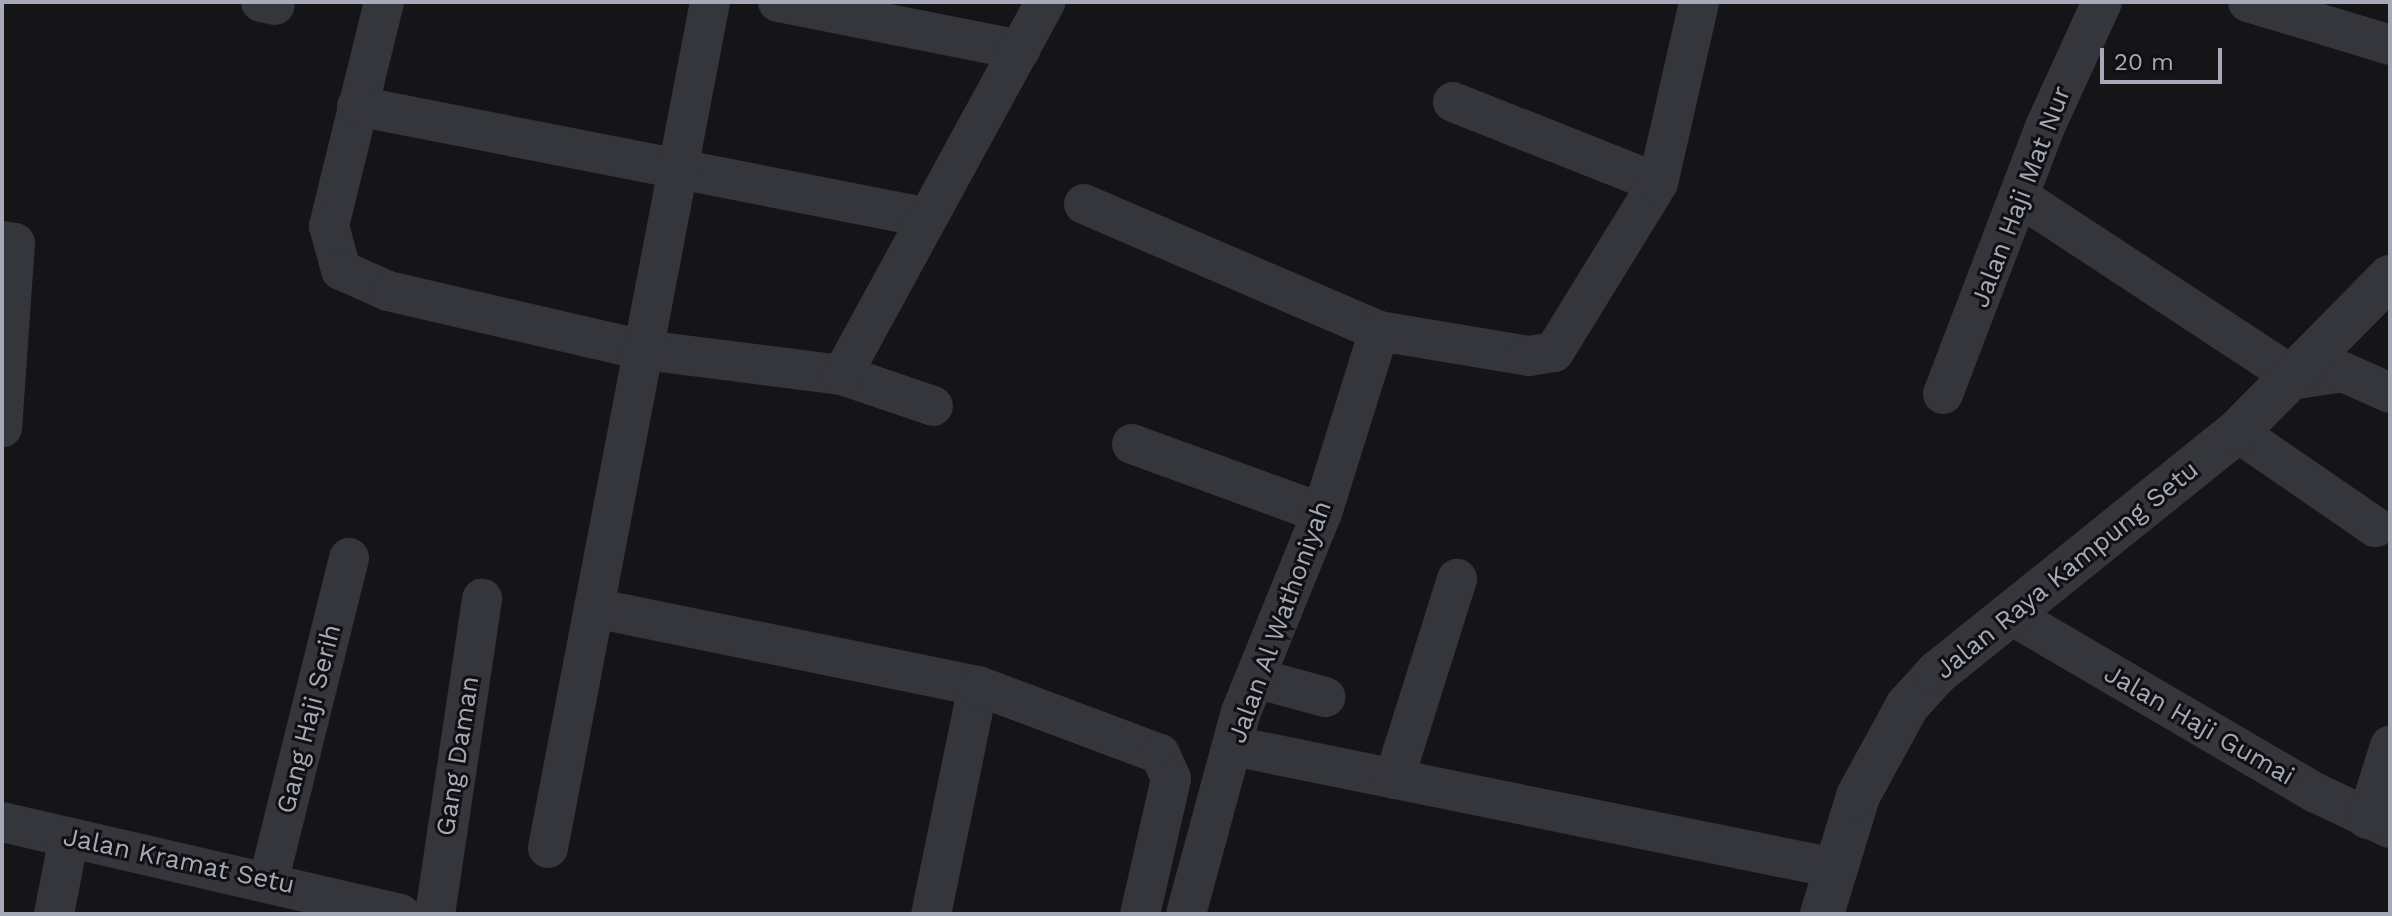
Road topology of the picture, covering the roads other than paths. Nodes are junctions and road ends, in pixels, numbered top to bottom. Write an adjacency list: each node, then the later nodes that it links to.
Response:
1 (384, 2): 11 (street)
2 (710, 2): 12 (street)
3 (778, 2): 9 (street)
4 (1045, 2): 9 (street)
5 (1699, 2): 13 (street)
6 (2102, 2): 14 (street, Jalan Haji Mat Nur)
7 (2248, 2): 8 (street)
8 (2390, 45)
9 (1020, 50): 16 (street)
10 (1453, 102): 13 (street)
11 (357, 106): 12 (street); 20 (street)
12 (678, 169): 16 (street); 20 (street)
13 (1658, 183): 19 (street)
14 (2020, 197): 22 (street); 24 (street, Jalan Haji Mat Nur)
15 (1084, 204): 19 (street)
16 (924, 217): 21 (street)
17 (2, 241): 26 (street)
18 (2383, 297): 22 (street, Jalan Raya Kampung Setu)
19 (1379, 331): 29 (street, Jalan Al Wathoniyah)
20 (644, 350): 21 (street); 34 (street)
21 (842, 375): 25 (street)
22 (2297, 379): 23 (street); 27 (street, Jalan Raya Kampung Setu)
23 (2390, 393)
24 (1943, 394)
25 (933, 406)
26 (2, 428)
27 (2237, 432): 30 (street); 35 (street, Jalan Raya Kampung Setu)
28 (1132, 444): 29 (street)
29 (1322, 513): 36 (street, Jalan Al Wathoniyah)
30 (2375, 527)
31 (349, 558): 47 (street, Gang Haji Serih)
32 (1457, 579): 41 (street)
33 (482, 598): 50 (street, Gang Daman)
34 (594, 608): 37 (street); 45 (street)
35 (2011, 615): 43 (street, Jalan Haji Gumai); 46 (street, Jalan Raya Kampung Setu)
36 (1255, 678): 38 (street); 39 (street, Jalan Al Wathoniyah)
37 (978, 686): 51 (street); 52 (street)
38 (1325, 697)
39 (1233, 746): 41 (street); 53 (street, Jalan Al Wathoniyah)
40 (2390, 746): 43 (street)
41 (1394, 779): 46 (street)
42 (2, 822): 44 (street, Jalan Kramat Setu)
43 (2379, 823)
44 (69, 837): 47 (street, Jalan Kramat Setu); 48 (street)
45 (548, 848)
46 (1834, 868): 54 (street, Jalan Raya Kampung Setu)
47 (269, 879): 49 (street, Jalan Kramat Setu)
48 (54, 914)
49 (401, 914)
50 (435, 914)
51 (931, 914)
52 (1140, 914)
53 (1186, 914)
54 (1822, 914)

